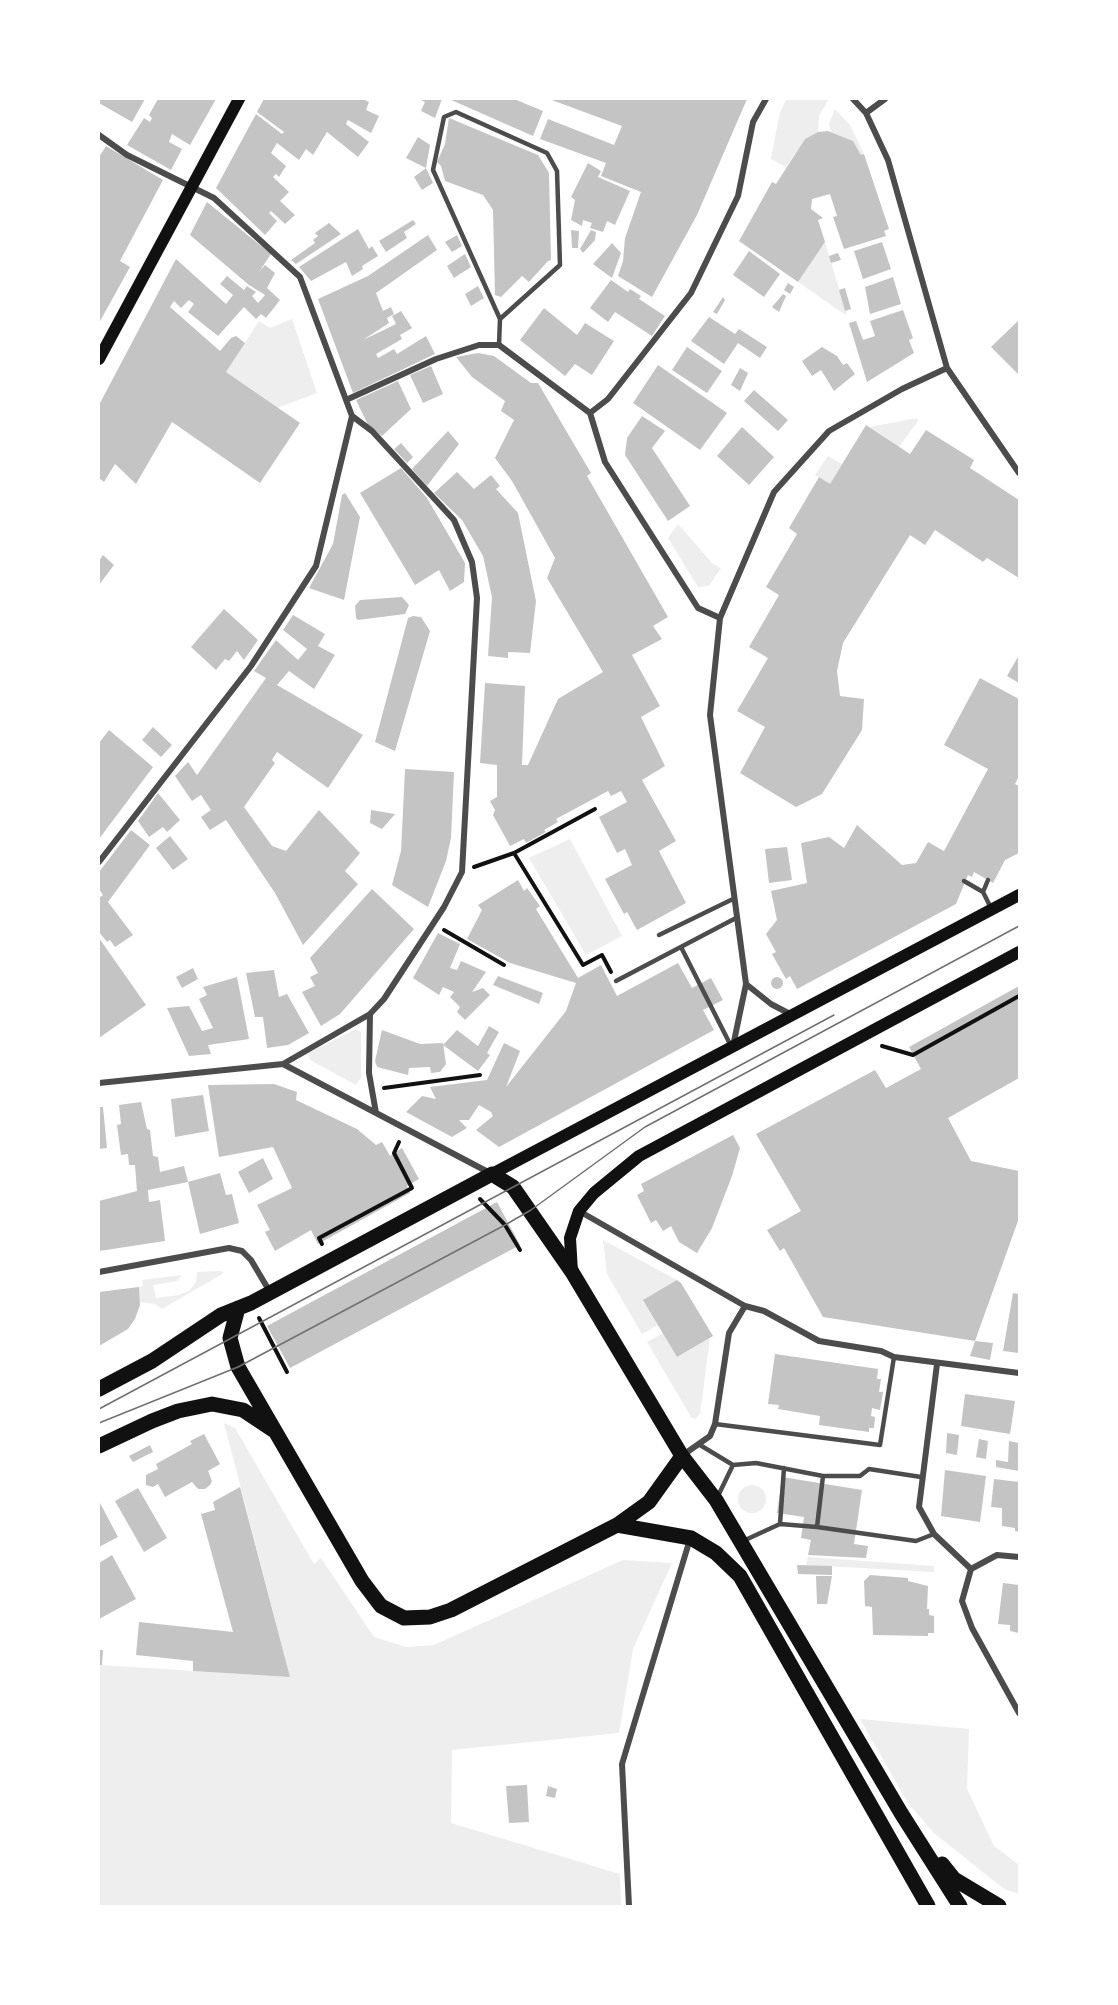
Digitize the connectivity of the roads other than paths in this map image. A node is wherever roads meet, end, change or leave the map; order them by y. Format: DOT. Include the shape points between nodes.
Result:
graph roads {
  1 [pos="239,99"];
  2 [pos="766,99"];
  3 [pos="854,99"];
  4 [pos="885,99"];
  5 [pos="866,113"];
  6 [pos="99,135"];
  7 [pos="193,187"];
  8 [pos="500,319"];
  9 [pos="499,345"];
  10 [pos="99,359"];
  11 [pos="947,368"];
  12 [pos="346,400"];
  13 [pos="590,413"];
  14 [pos="352,416"];
  15 [pos="1019,473"];
  16 [pos="720,618"];
  17 [pos="99,862"];
  18 [pos="988,880"];
  19 [pos="964,881"];
  20 [pos="983,892"];
  21 [pos="1019,895"];
  22 [pos="733,899"];
  23 [pos="992,909"];
  24 [pos="736,918"];
  25 [pos="659,936"];
  26 [pos="681,947"];
  27 [pos="1019,952"];
  28 [pos="616,981"];
  29 [pos="746,984"];
  30 [pos="370,1014"];
  31 [pos="793,1016"];
  32 [pos="733,1049"];
  33 [pos="283,1064"];
  34 [pos="99,1083"];
  35 [pos="376,1113"];
  36 [pos="492,1174"];
  37 [pos="579,1211"];
  38 [pos="99,1272"];
  39 [pos="572,1272"];
  40 [pos="270,1293"];
  41 [pos="745,1306"];
  42 [pos="238,1308"];
  43 [pos="894,1357"];
  44 [pos="937,1364"];
  45 [pos="1019,1373"];
  46 [pos="99,1389"];
  47 [pos="715,1424"];
  48 [pos="275,1432"];
  49 [pos="700,1445"];
  50 [pos="99,1446"];
  51 [pos="682,1456"];
  52 [pos="733,1465"];
  53 [pos="784,1468"];
  54 [pos="823,1476"];
  55 [pos="921,1477"];
  56 [pos="716,1500"];
  57 [pos="780,1524"];
  58 [pos="617,1525"];
  59 [pos="817,1527"];
  60 [pos="934,1534"];
  61 [pos="690,1538"];
  62 [pos="741,1542"];
  63 [pos="1019,1557"];
  64 [pos="971,1569"];
  65 [pos="1019,1713"];
  66 [pos="901,1813"];
  67 [pos="882,1821"];
  68 [pos="629,1906"];
  69 [pos="918,1906"];
  70 [pos="928,1906"];
  71 [pos="951,1906"];
  72 [pos="960,1906"];
  73 [pos="999,1906"];
  1 -- 7 [label="main road"];
  2 -- 13 [label="street" via="753,122 738,196 691,293 608,399"];
  3 -- 5 [label="street"];
  4 -- 5 [label="street"];
  5 -- 11 [label="street" via="888,160"];
  6 -- 7 [label="street" via="127,155"];
  7 -- 10 [label="main road"];
  7 -- 12 [label="street" via="214,198 300,277"];
  8 -- 8 [label="lane" via="434,170 444,117 456,112 547,153 557,171 560,266"];
  8 -- 9 [label="lane"];
  9 -- 12 [label="street" via="479,345 436,359"];
  9 -- 13 [label="street"];
  11 -- 15 [label="street"];
  11 -- 16 [label="street" via="829,431 774,492"];
  12 -- 14 [label="street"];
  13 -- 16 [label="street" via="611,472 698,608"];
  14 -- 17 [label="street" via="316,566 251,666"];
  14 -- 30 [label="street" via="372,431 454,520 472,562 477,598 462,872 384,999"];
  16 -- 22 [label="street" via="710,715"];
  18 -- 20 [label="lane"];
  19 -- 20 [label="lane"];
  20 -- 23 [label="lane"];
  21 -- 23 [label="main road"];
  22 -- 24 [label="street"];
  22 -- 25 [label="lane"];
  23 -- 31 [label="main road"];
  24 -- 26 [label="lane"];
  24 -- 29 [label="street"];
  26 -- 28 [label="lane"];
  26 -- 32 [label="lane"];
  27 -- 37 [label="main road" via="639,1156 594,1193"];
  29 -- 31 [label="street"];
  29 -- 32 [label="street"];
  30 -- 33 [label="street"];
  30 -- 35 [label="street" via="368,1042"];
  31 -- 32 [label="main road"];
  32 -- 36 [label="main road"];
  33 -- 34 [label="street"];
  33 -- 35 [label="street"];
  35 -- 36 [label="street"];
  36 -- 39 [label="main road" via="513,1187"];
  36 -- 40 [label="main road"];
  37 -- 39 [label="main road" via="570,1238"];
  37 -- 41 [label="street"];
  38 -- 40 [label="street" via="229,1248 242,1251 251,1260"];
  39 -- 51 [label="main road"];
  40 -- 42 [label="main road"];
  41 -- 43 [label="street" via="764,1311 819,1341 881,1351"];
  41 -- 47 [label="street" via="729,1334"];
  42 -- 46 [label="main road"];
  42 -- 48 [label="main road" via="230,1338 238,1367"];
  43 -- 44 [label="street"];
  43 -- 47 [label="lane" via="880,1445"];
  44 -- 45 [label="street"];
  44 -- 55 [label="street"];
  47 -- 49 [label="street"];
  48 -- 50 [label="main road" via="243,1410 212,1404 177,1411"];
  48 -- 58 [label="main road" via="362,1581 381,1606 404,1618 430,1617 451,1610"];
  49 -- 51 [label="street"];
  49 -- 52 [label="lane"];
  51 -- 56 [label="main road"];
  51 -- 58 [label="main road" via="649,1502"];
  52 -- 53 [label="lane" via="756,1463"];
  52 -- 56 [label="lane"];
  53 -- 54 [label="lane"];
  53 -- 57 [label="lane"];
  54 -- 55 [label="lane" via="860,1476 868,1469"];
  54 -- 59 [label="lane"];
  55 -- 60 [label="street" via="919,1507"];
  56 -- 62 [label="main road"];
  57 -- 59 [label="lane"];
  57 -- 62 [label="lane"];
  58 -- 61 [label="main road"];
  59 -- 60 [label="lane" via="915,1541"];
  60 -- 64 [label="street"];
  61 -- 67 [label="main road" via="740,1576"];
  61 -- 68 [label="street" via="622,1764"];
  62 -- 66 [label="main road"];
  63 -- 64 [label="street" via="997,1555"];
  64 -- 65 [label="street" via="962,1601 972,1628"];
  66 -- 71 [label="main road"];
  66 -- 72 [label="main road"];
  66 -- 73 [label="main road" via="954,1879"];
  67 -- 69 [label="main road"];
  67 -- 70 [label="main road"];
}
